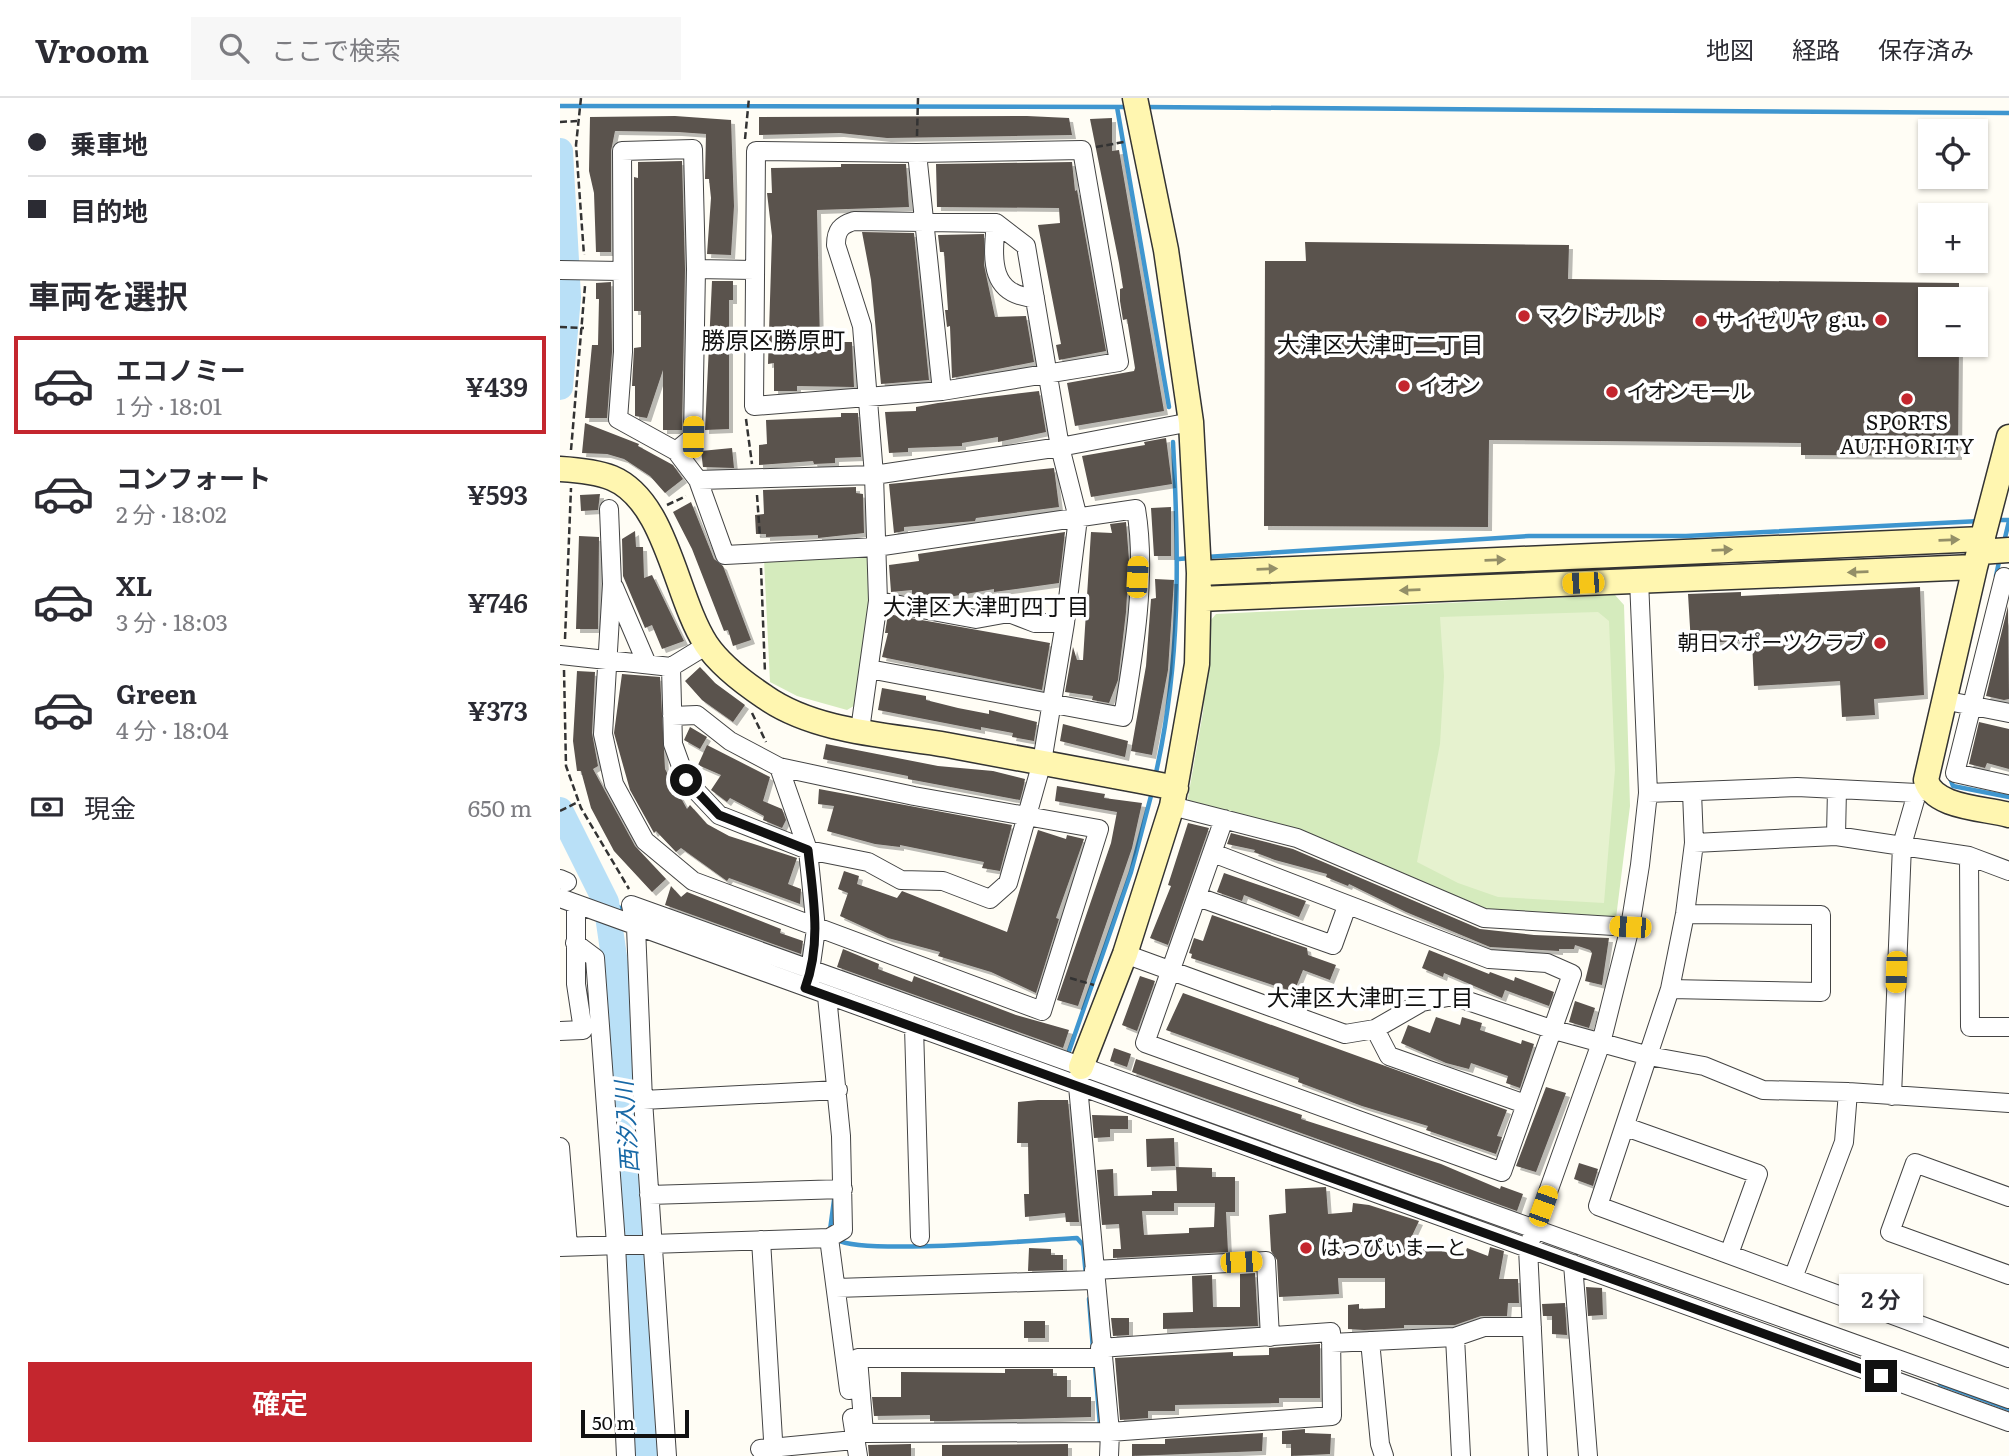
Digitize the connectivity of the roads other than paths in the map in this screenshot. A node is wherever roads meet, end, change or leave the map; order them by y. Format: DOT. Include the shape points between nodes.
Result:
graph roads {
  1 [pos="1135,98"];
  2 [pos="917,153"];
  3 [pos="924,221"];
  4 [pos="996,223"];
  5 [pos="696,269"];
  6 [pos="560,270"];
  7 [pos="754,270"];
  8 [pos="621,271"];
  9 [pos="1035,298"];
  10 [pos="1049,374"];
  11 [pos="942,391"];
  12 [pos="868,397"];
  13 [pos="1191,422"];
  14 [pos="2009,438"];
  15 [pos="1060,447"];
  16 [pos="676,451"];
  17 [pos="565,469"];
  18 [pos="874,475"];
  19 [pos="700,484"];
  20 [pos="609,509"];
  21 [pos="1078,518"];
  22 [pos="876,547"];
  23 [pos="2009,550"];
  24 [pos="1979,553"];
  25 [pos="1199,573"];
  26 [pos="2007,577"];
  27 [pos="1639,580"];
  28 [pos="612,584"];
  29 [pos="1199,598"];
  30 [pos="878,601"];
  31 [pos="1065,623"];
  32 [pos="707,645"];
  33 [pos="562,656"];
  34 [pos="605,661"];
  35 [pos="647,664"];
  36 [pos="671,667"];
  37 [pos="869,669"];
  38 [pos="1943,700"];
  39 [pos="1052,703"];
  40 [pos="1972,706"];
  41 [pos="2009,713"];
  42 [pos="672,716"];
  43 [pos="860,730"];
  44 [pos="1042,762"];
  45 [pos="779,767"];
  46 [pos="2009,785"];
  47 [pos="1837,789"];
  48 [pos="1692,792"];
  49 [pos="1923,792"];
  50 [pos="1648,793"];
  51 [pos="1174,797"];
  52 [pos="2009,815"];
  53 [pos="1029,817"];
  54 [pos="1224,819"];
  55 [pos="1836,836"];
  56 [pos="1694,843"];
  57 [pos="1902,845"];
  58 [pos="808,850"];
  59 [pos="1213,853"];
  60 [pos="1969,856"];
  61 [pos="2009,871"];
  62 [pos="1198,897"];
  63 [pos="566,899"];
  64 [pos="1347,906"];
  65 [pos="1685,914"];
  66 [pos="636,926"];
  67 [pos="1630,927"];
  68 [pos="816,929"];
  69 [pos="570,950"];
  70 [pos="1125,954"];
  71 [pos="812,970"];
  72 [pos="1171,971"];
  73 [pos="805,988"];
  74 [pos="1670,989"];
  75 [pos="828,996"];
  76 [pos="914,1027"];
  77 [pos="2009,1027"];
  78 [pos="1375,1028"];
  79 [pos="1551,1029"];
  80 [pos="560,1031"];
  81 [pos="1601,1043"];
  82 [pos="1649,1056"];
  83 [pos="1079,1076"];
  84 [pos="838,1090"];
  85 [pos="1848,1092"];
  86 [pos="1892,1096"];
  87 [pos="643,1100"];
  88 [pos="2009,1103"];
  89 [pos="1525,1104"];
  90 [pos="1626,1126"];
  91 [pos="560,1147"];
  92 [pos="843,1189"];
  93 [pos="649,1195"];
  94 [pos="562,1197"];
  95 [pos="2009,1197"];
  96 [pos="1534,1229"];
  97 [pos="836,1234"];
  98 [pos="920,1237"];
  99 [pos="761,1240"];
  100 [pos="654,1242"];
  101 [pos="617,1244"];
  102 [pos="564,1247"];
  103 [pos="1528,1248"];
  104 [pos="1729,1254"];
  105 [pos="1573,1264"];
  106 [pos="1094,1275"];
  107 [pos="2009,1275"];
  108 [pos="1793,1278"];
  109 [pos="836,1288"];
  110 [pos="1532,1327"];
  111 [pos="1270,1337"];
  112 [pos="1455,1337"];
  113 [pos="1370,1341"];
  114 [pos="1331,1343"];
  115 [pos="1100,1353"];
  116 [pos="2009,1358"];
  117 [pos="2009,1399"];
  118 [pos="2009,1422"];
  119 [pos="1110,1432"];
  120 [pos="856,1448"];
  121 [pos="769,1451"];
  122 [pos="626,1456"];
  123 [pos="667,1456"];
  124 [pos="1109,1456"];
  125 [pos="1384,1456"];
  126 [pos="1461,1456"];
  127 [pos="1538,1456"];
  128 [pos="1588,1456"];
  1 -- 13 [label="street" via="1166,250"];
  2 -- 3 [label="street"];
  2 -- 7 [label="street" via="756,151"];
  2 -- 10 [label="street" via="1082,150 1119,362"];
  3 -- 4 [label="street"];
  3 -- 11 [label="street"];
  3 -- 12 [label="street" via="854,221 836,234 862,326"];
  4 -- 9 [label="street" via="1026,246"];
  4 -- 9 [label="street" via="1001,285 1011,294"];
  5 -- 7 [label="street"];
  5 -- 8 [label="street" via="693,149 622,151"];
  5 -- 16 [label="street" via="693,437"];
  6 -- 8 [label="street"];
  7 -- 12 [label="street" via="754,406"];
  8 -- 16 [label="street" via="623,352 618,419"];
  9 -- 10 [label="street"];
  10 -- 11 [label="street"];
  10 -- 15 [label="street"];
  11 -- 12 [label="street"];
  12 -- 18 [label="street"];
  13 -- 15 [label="street"];
  13 -- 25 [label="street"];
  14 -- 24 [label="street"];
  15 -- 18 [label="street"];
  15 -- 21 [label="street"];
  16 -- 19 [label="street"];
  17 -- 32 [label="street" via="608,477 641,498"];
  18 -- 19 [label="street"];
  18 -- 22 [label="street"];
  19 -- 22 [label="street" via="725,555"];
  20 -- 28 [label="street"];
  21 -- 22 [label="street"];
  21 -- 31 [label="street"];
  21 -- 39 [label="street" via="1136,509 1135,648 1123,717"];
  22 -- 30 [label="street"];
  23 -- 24 [label="street"];
  25 -- 24 [label="street, one-way"];
  24 -- 26 [label="street"];
  24 -- 27 [label="street, one-way"];
  24 -- 38 [label="street"];
  25 -- 29 [label="street"];
  26 -- 40 [label="street"];
  27 -- 29 [label="street, one-way"];
  27 -- 50 [label="street"];
  28 -- 34 [label="street"];
  28 -- 35 [label="street"];
  29 -- 51 [label="street" via="1197,664"];
  30 -- 31 [label="street" via="976,619 1009,613 1035,624"];
  30 -- 37 [label="street"];
  31 -- 39 [label="street"];
  32 -- 36 [label="street"];
  32 -- 43 [label="street" via="776,705 813,720"];
  33 -- 34 [label="street"];
  34 -- 35 [label="street"];
  34 -- 68 [label="street" via="603,734 614,784 645,841 693,881"];
  35 -- 36 [label="street"];
  36 -- 42 [label="street"];
  37 -- 39 [label="street"];
  37 -- 43 [label="street"];
  38 -- 40 [label="street"];
  38 -- 49 [label="street"];
  39 -- 44 [label="street"];
  40 -- 41 [label="street"];
  40 -- 46 [label="street" via="1955,773"];
  42 -- 45 [label="street" via="697,715 730,741"];
  42 -- 58 [label="street" via="673,744 686,780 719,815"];
  43 -- 44 [label="street"];
  44 -- 51 [label="street"];
  44 -- 53 [label="street"];
  45 -- 53 [label="street"];
  45 -- 58 [label="street"];
  47 -- 48 [label="street"];
  47 -- 49 [label="street"];
  47 -- 55 [label="street"];
  48 -- 50 [label="street"];
  48 -- 56 [label="street"];
  49 -- 52 [label="street"];
  49 -- 57 [label="street"];
  50 -- 67 [label="street"];
  51 -- 54 [label="street"];
  51 -- 70 [label="street"];
  53 -- 58 [label="street" via="1008,883 990,899 943,881 901,880 868,862"];
  53 -- 68 [label="street" via="1099,829 1042,1011"];
  54 -- 59 [label="street"];
  54 -- 67 [label="street" via="1297,838 1484,918"];
  55 -- 56 [label="street"];
  55 -- 57 [label="street"];
  56 -- 65 [label="street"];
  57 -- 60 [label="street"];
  57 -- 86 [label="street"];
  58 -- 68 [label="street"];
  59 -- 62 [label="street"];
  59 -- 64 [label="street"];
  60 -- 61 [label="street"];
  60 -- 77 [label="street" via="1970,1027"];
  62 -- 64 [label="street" via="1333,945"];
  62 -- 72 [label="street"];
  63 -- 66 [label="street"];
  63 -- 69 [label="street"];
  64 -- 79 [label="street" via="1489,959 1547,962 1572,974"];
  65 -- 74 [label="street"];
  65 -- 74 [label="street" via="1821,915 1821,992"];
  66 -- 71 [label="street" via="631,905"];
  66 -- 73 [label="street"];
  66 -- 87 [label="street"];
  67 -- 81 [label="street"];
  68 -- 71 [label="street"];
  69 -- 80 [label="street" via="583,1030"];
  69 -- 101 [label="street" via="595,958"];
  70 -- 72 [label="street"];
  70 -- 83 [label="street"];
  71 -- 73 [label="street"];
  71 -- 83 [label="street"];
  72 -- 78 [label="street" via="1345,1034"];
  72 -- 89 [label="street" via="1145,1043 1502,1172"];
  73 -- 75 [label="street"];
  74 -- 82 [label="street"];
  75 -- 76 [label="street"];
  75 -- 84 [label="street"];
  76 -- 83 [label="street"];
  76 -- 98 [label="street"];
  78 -- 79 [label="street" via="1422,1002 1453,996"];
  78 -- 89 [label="street" via="1389,1056"];
  79 -- 81 [label="street"];
  79 -- 89 [label="street"];
  81 -- 82 [label="street"];
  81 -- 96 [label="street"];
  82 -- 85 [label="street" via="1704,1066 1763,1090"];
  82 -- 90 [label="street"];
  83 -- 96 [label="street"];
  83 -- 103 [label="street"];
  83 -- 106 [label="street"];
  84 -- 87 [label="street"];
  84 -- 92 [label="street"];
  85 -- 86 [label="street"];
  85 -- 108 [label="street" via="1844,1142"];
  86 -- 88 [label="street"];
  87 -- 93 [label="street"];
  90 -- 104 [label="street" via="1598,1206"];
  90 -- 104 [label="street" via="1758,1174"];
  91 -- 94 [label="street"];
  92 -- 93 [label="street"];
  92 -- 97 [label="street"];
  93 -- 100 [label="street"];
  94 -- 102 [label="street"];
  95 -- 107 [label="street" via="1915,1163 1890,1232"];
  96 -- 103 [label="street"];
  96 -- 117 [label="street"];
  97 -- 99 [label="street"];
  97 -- 109 [label="street"];
  99 -- 100 [label="street"];
  99 -- 121 [label="street"];
  100 -- 101 [label="street"];
  100 -- 123 [label="street"];
  101 -- 102 [label="street"];
  101 -- 122 [label="street"];
  103 -- 105 [label="street"];
  103 -- 110 [label="street"];
  104 -- 108 [label="street"];
  105 -- 118 [label="street"];
  105 -- 128 [label="street"];
  106 -- 109 [label="street"];
  106 -- 111 [label="street" via="1266,1261"];
  106 -- 115 [label="street"];
  108 -- 116 [label="street"];
  109 -- 120 [label="street"];
  110 -- 112 [label="street" via="1484,1327"];
  110 -- 127 [label="street"];
  111 -- 114 [label="street" via="1331,1332"];
  111 -- 115 [label="street"];
  112 -- 113 [label="street"];
  112 -- 126 [label="street"];
  113 -- 114 [label="street"];
  113 -- 125 [label="street"];
  114 -- 119 [label="street" via="1332,1416"];
  115 -- 119 [label="street"];
  115 -- 119 [label="street" via="858,1358 864,1433"];
  119 -- 124 [label="street"];
  120 -- 121 [label="street"];
}
